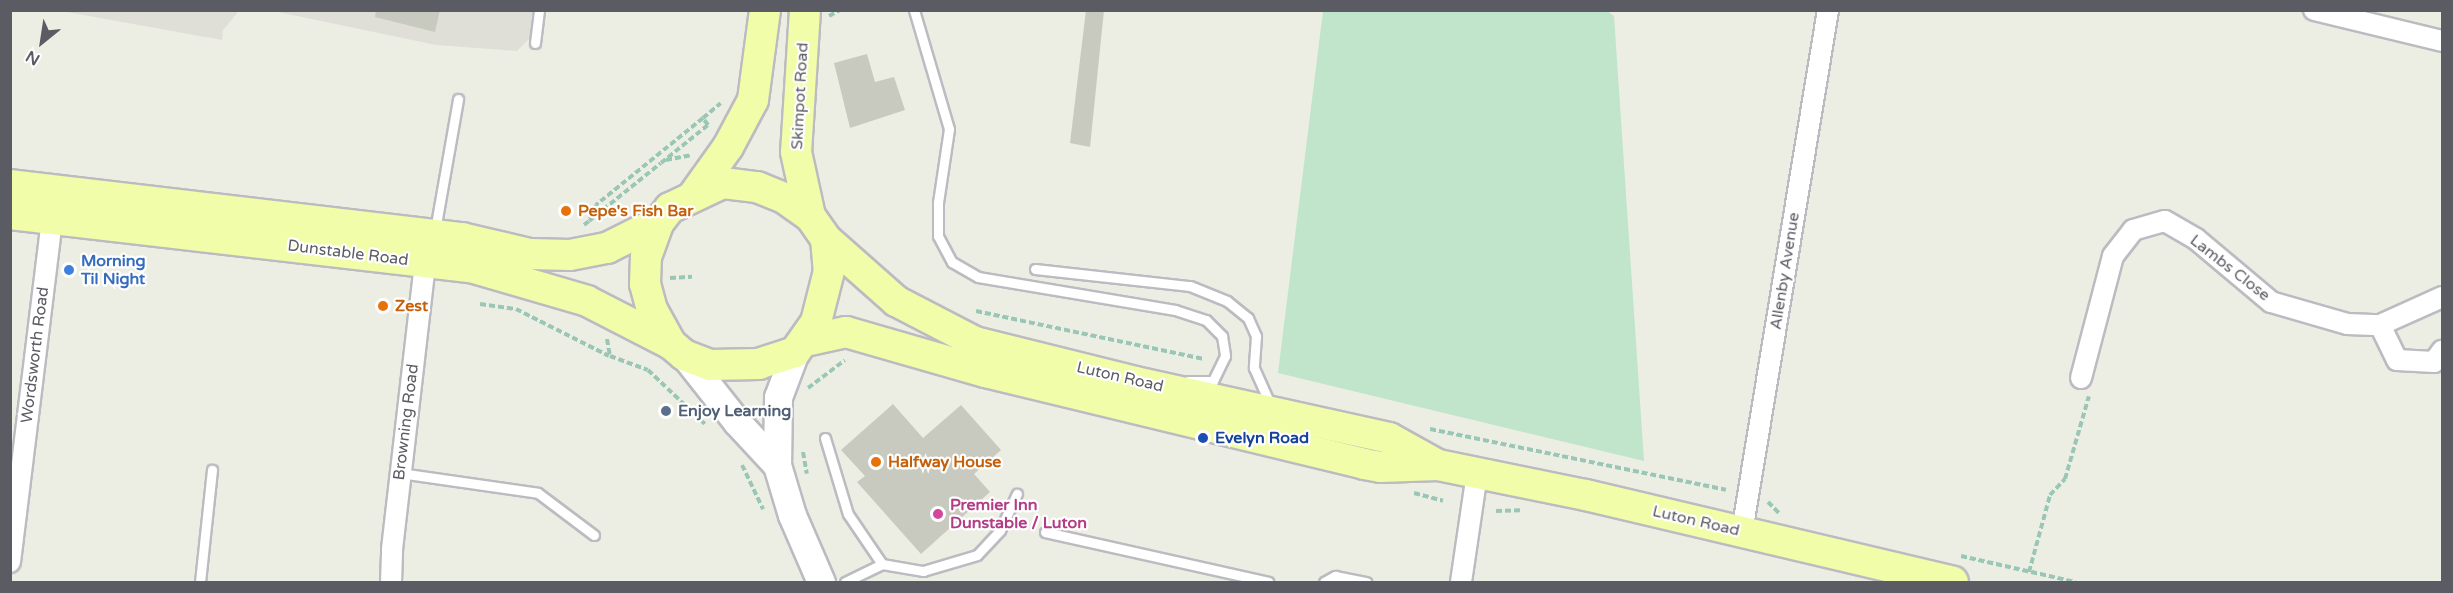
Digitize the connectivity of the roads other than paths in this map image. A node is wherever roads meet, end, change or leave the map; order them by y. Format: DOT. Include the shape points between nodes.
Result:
graph roads {
  1 [pos="538,10"];
  2 [pos="765,10"];
  3 [pos="914,10"];
  4 [pos="1828,10"];
  5 [pos="2314,10"];
  6 [pos="809,16"];
  7 [pos="2442,41"];
  8 [pos="535,43"];
  9 [pos="458,99"];
  10 [pos="10,185"];
  11 [pos="693,197"];
  12 [pos="10,214"];
  13 [pos="52,219"];
  14 [pos="659,222"];
  15 [pos="818,227"];
  16 [pos="429,249"];
  17 [pos="1035,269"];
  18 [pos="2442,302"];
  19 [pos="2380,325"];
  20 [pos="800,347"];
  21 [pos="677,349"];
  22 [pos="2442,351"];
  23 [pos="2081,378"];
  24 [pos="1135,382"];
  25 [pos="1274,412"];
  26 [pos="825,438"];
  27 [pos="777,465"];
  28 [pos="1438,465"];
  29 [pos="212,470"];
  30 [pos="400,473"];
  31 [pos="1477,474"];
  32 [pos="1017,494"];
  33 [pos="1045,532"];
  34 [pos="1742,532"];
  35 [pos="594,534"];
  36 [pos="10,562"];
  37 [pos="882,564"];
  38 [pos="200,582"];
  39 [pos="390,582"];
  40 [pos="820,582"];
  41 [pos="845,582"];
  42 [pos="1268,582"];
  43 [pos="1324,582"];
  44 [pos="1366,582"];
  45 [pos="1461,582"];
  46 [pos="1953,582"];
  1 -- 8 [label="lane"];
  2 -- 11 [label="main road" via="753,100 728,147"];
  3 -- 24 [label="lane" via="949,129 938,203 938,237 952,262 978,277 1175,310 1206,320 1222,336 1225,356 1213,381"];
  4 -- 34 [label="street, Allenby Avenue"];
  5 -- 7 [label="street"];
  6 -- 15 [label="main road, Skimpot Road" via="796,152"];
  9 -- 16 [label="lane"];
  10 -- 16 [label="main road, Dunstable Road"];
  11 -- 14 [label="main road" via="670,208"];
  11 -- 15 [label="main road" via="723,183 757,187 784,198"];
  12 -- 13 [label="main road, Dunstable Road"];
  13 -- 16 [label="main road, Dunstable Road"];
  13 -- 36 [label="street, Wordsworth Road"];
  14 -- 16 [label="main road, Dunstable Road" via="607,248 570,255 530,254 462,238"];
  14 -- 21 [label="main road" via="646,257 645,284 652,310"];
  15 -- 20 [label="main road" via="829,271 816,322"];
  15 -- 24 [label="main road, Luton Road" via="896,301 975,342"];
  16 -- 21 [label="main road, Dunstable Road" via="471,267 587,301"];
  16 -- 30 [label="street, Browning Road"];
  17 -- 25 [label="lane" via="1190,285 1227,301 1248,318 1256,336 1254,368"];
  18 -- 19 [label="street, Lambs Close"];
  19 -- 22 [label="street" via="2397,360 2434,362"];
  19 -- 23 [label="street, Lambs Close" via="2348,324 2271,302 2196,238 2165,221 2133,230 2113,256"];
  20 -- 21 [label="main road" via="759,364 733,366 710,365"];
  20 -- 27 [label="street" via="778,397"];
  20 -- 28 [label="main road, Luton Road" via="846,332 985,372 1364,464"];
  21 -- 27 [label="street"];
  24 -- 25 [label="main road, Luton Road"];
  25 -- 28 [label="main road, Luton Road" via="1389,438"];
  26 -- 37 [label="lane" via="848,514"];
  27 -- 40 [label="street"];
  28 -- 31 [label="main road, Luton Road"];
  29 -- 38 [label="lane"];
  30 -- 35 [label="lane" via="538,493"];
  30 -- 39 [label="street, Browning Road"];
  31 -- 34 [label="main road, Luton Road"];
  31 -- 45 [label="street"];
  32 -- 37 [label="lane" via="1000,530 977,555 923,571"];
  33 -- 42 [label="lane"];
  34 -- 46 [label="main road, Luton Road"];
  37 -- 41 [label="lane"];
  43 -- 44 [label="lane" via="1335,576"];
}
